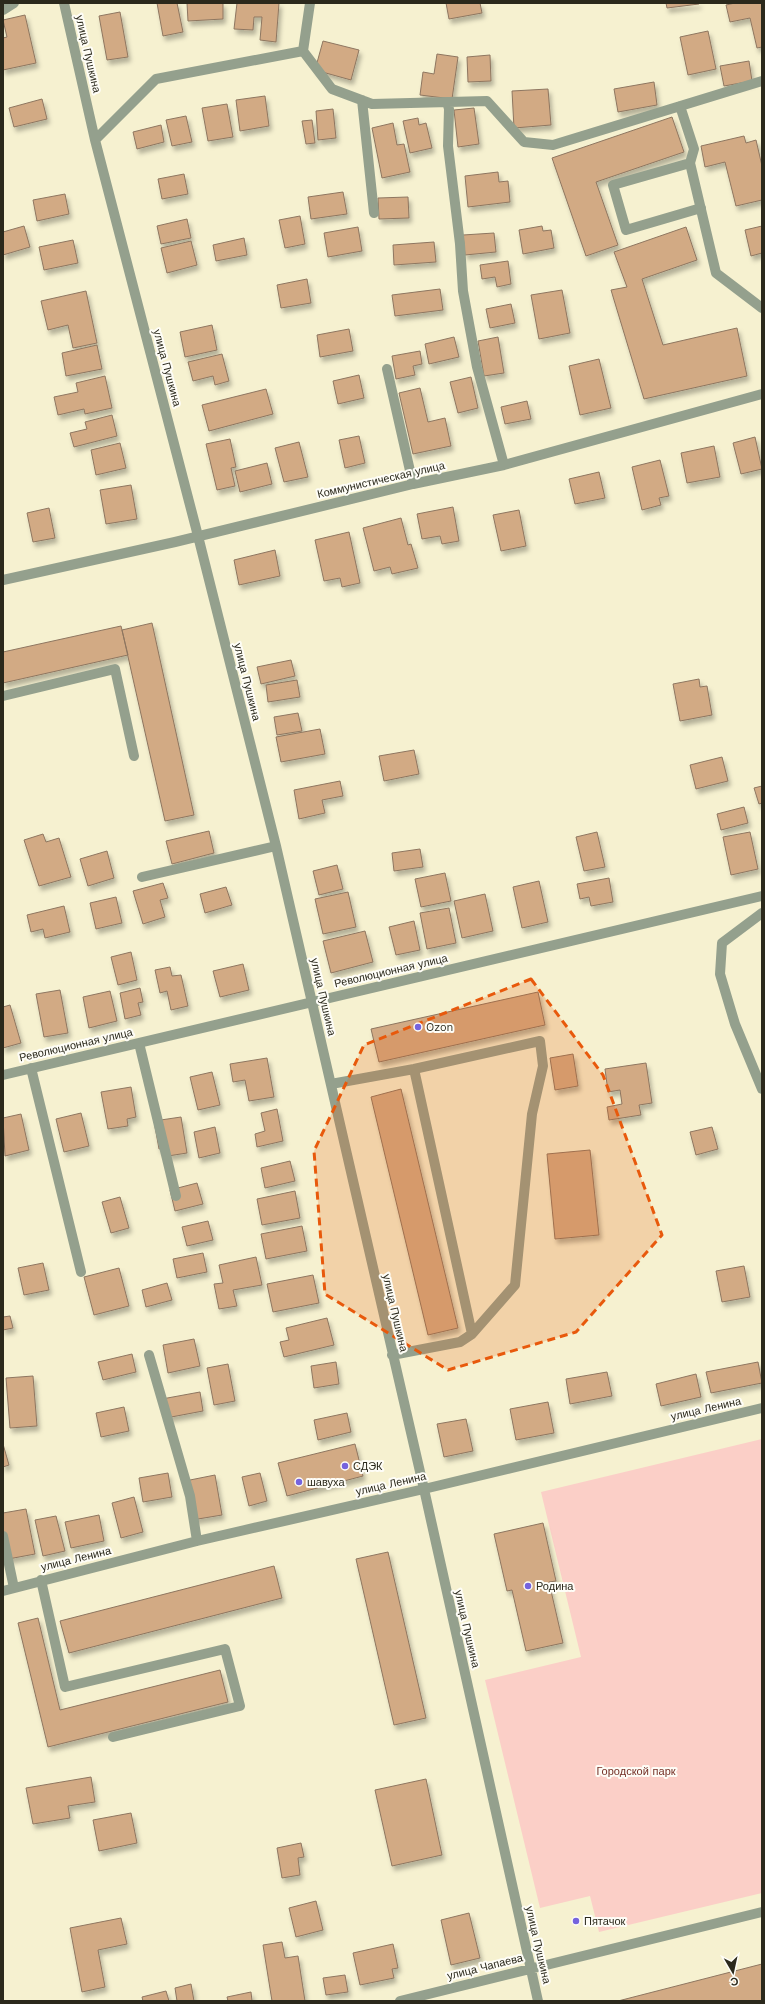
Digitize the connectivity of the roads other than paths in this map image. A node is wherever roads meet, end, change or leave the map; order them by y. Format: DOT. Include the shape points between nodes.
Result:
graph roads {
  1 [pos="14,3"];
  2 [pos="64,3"];
  3 [pos="310,3"];
  4 [pos="3,10"];
  5 [pos="303,51"];
  6 [pos="762,81"];
  7 [pos="362,100"];
  8 [pos="447,102"];
  9 [pos="680,106"];
  10 [pos="95,140"];
  11 [pos="690,163"];
  12 [pos="701,208"];
  13 [pos="374,213"];
  14 [pos="762,308"];
  15 [pos="387,369"];
  16 [pos="762,394"];
  17 [pos="504,465"];
  18 [pos="413,484"];
  19 [pos="198,536"];
  20 [pos="3,580"];
  21 [pos="3,696"];
  22 [pos="134,756"];
  23 [pos="276,846"];
  24 [pos="142,877"];
  25 [pos="762,896"];
  26 [pos="762,913"];
  27 [pos="312,1002"];
  28 [pos="139,1043"];
  29 [pos="31,1068"];
  30 [pos="414,1069"];
  31 [pos="3,1075"];
  32 [pos="331,1084"];
  33 [pos="762,1089"];
  34 [pos="176,1196"];
  35 [pos="81,1272"];
  36 [pos="472,1334"];
  37 [pos="150,1355"];
  38 [pos="392,1355"];
  39 [pos="762,1408"];
  40 [pos="424,1489"];
  41 [pos="3,1536"];
  42 [pos="197,1541"];
  43 [pos="41,1580"];
  44 [pos="14,1588"];
  45 [pos="3,1591"];
  46 [pos="114,1737"];
  47 [pos="762,1912"];
  48 [pos="531,1968"];
  49 [pos="400,2001"];
  50 [pos="538,2001"];
  1 -- 4 [label="street"];
  2 -- 10 [label="street, улица Пушкина"];
  3 -- 5 [label="street"];
  5 -- 7 [label="street" via="332,89"];
  5 -- 10 [label="street" via="156,79"];
  6 -- 9 [label="street"];
  7 -- 8 [label="street" via="372,104"];
  7 -- 13 [label="street"];
  8 -- 9 [label="street" via="487,101 524,142 553,145"];
  8 -- 17 [label="street" via="448,146 463,291 477,368"];
  9 -- 11 [label="street" via="694,149"];
  10 -- 19 [label="street, улица Пушкина"];
  11 -- 12 [label="street"];
  11 -- 12 [label="street" via="613,185 626,230"];
  12 -- 14 [label="street" via="716,273"];
  15 -- 18 [label="street"];
  16 -- 17 [label="street, Коммунистическая улица"];
  17 -- 18 [label="street, Коммунистическая улица"];
  18 -- 19 [label="street, Коммунистическая улица"];
  19 -- 20 [label="street, Коммунистическая улица"];
  19 -- 23 [label="street, улица Пушкина"];
  21 -- 22 [label="street" via="115,669"];
  23 -- 24 [label="street"];
  23 -- 27 [label="street, улица Пушкина"];
  25 -- 27 [label="street, Революционная улица"];
  26 -- 33 [label="street" via="722,943 720,974 735,1024"];
  27 -- 28 [label="street, Революционная улица"];
  27 -- 32 [label="street, улица Пушкина"];
  28 -- 29 [label="street, Революционная улица"];
  28 -- 34 [label="street"];
  29 -- 31 [label="street, Революционная улица"];
  29 -- 35 [label="street"];
  30 -- 32 [label="street"];
  30 -- 36 [label="street"];
  30 -- 36 [label="street" via="540,1041 543,1066 532,1114 515,1285"];
  32 -- 38 [label="street, улица Пушкина"];
  36 -- 38 [label="street" via="460,1342"];
  37 -- 42 [label="street" via="190,1496"];
  38 -- 40 [label="street, улица Пушкина"];
  39 -- 40 [label="street, улица Ленина"];
  40 -- 42 [label="street, улица Ленина"];
  40 -- 48 [label="street, улица Пушкина"];
  41 -- 44 [label="street"];
  42 -- 43 [label="street, улица Ленина"];
  43 -- 44 [label="street, улица Ленина"];
  43 -- 46 [label="street" via="65,1687 225,1649 240,1706"];
  44 -- 45 [label="street, улица Ленина"];
  47 -- 48 [label="street, улица Чапаева"];
  48 -- 49 [label="street, улица Чапаева"];
  48 -- 50 [label="street, улица Пушкина"];
}
